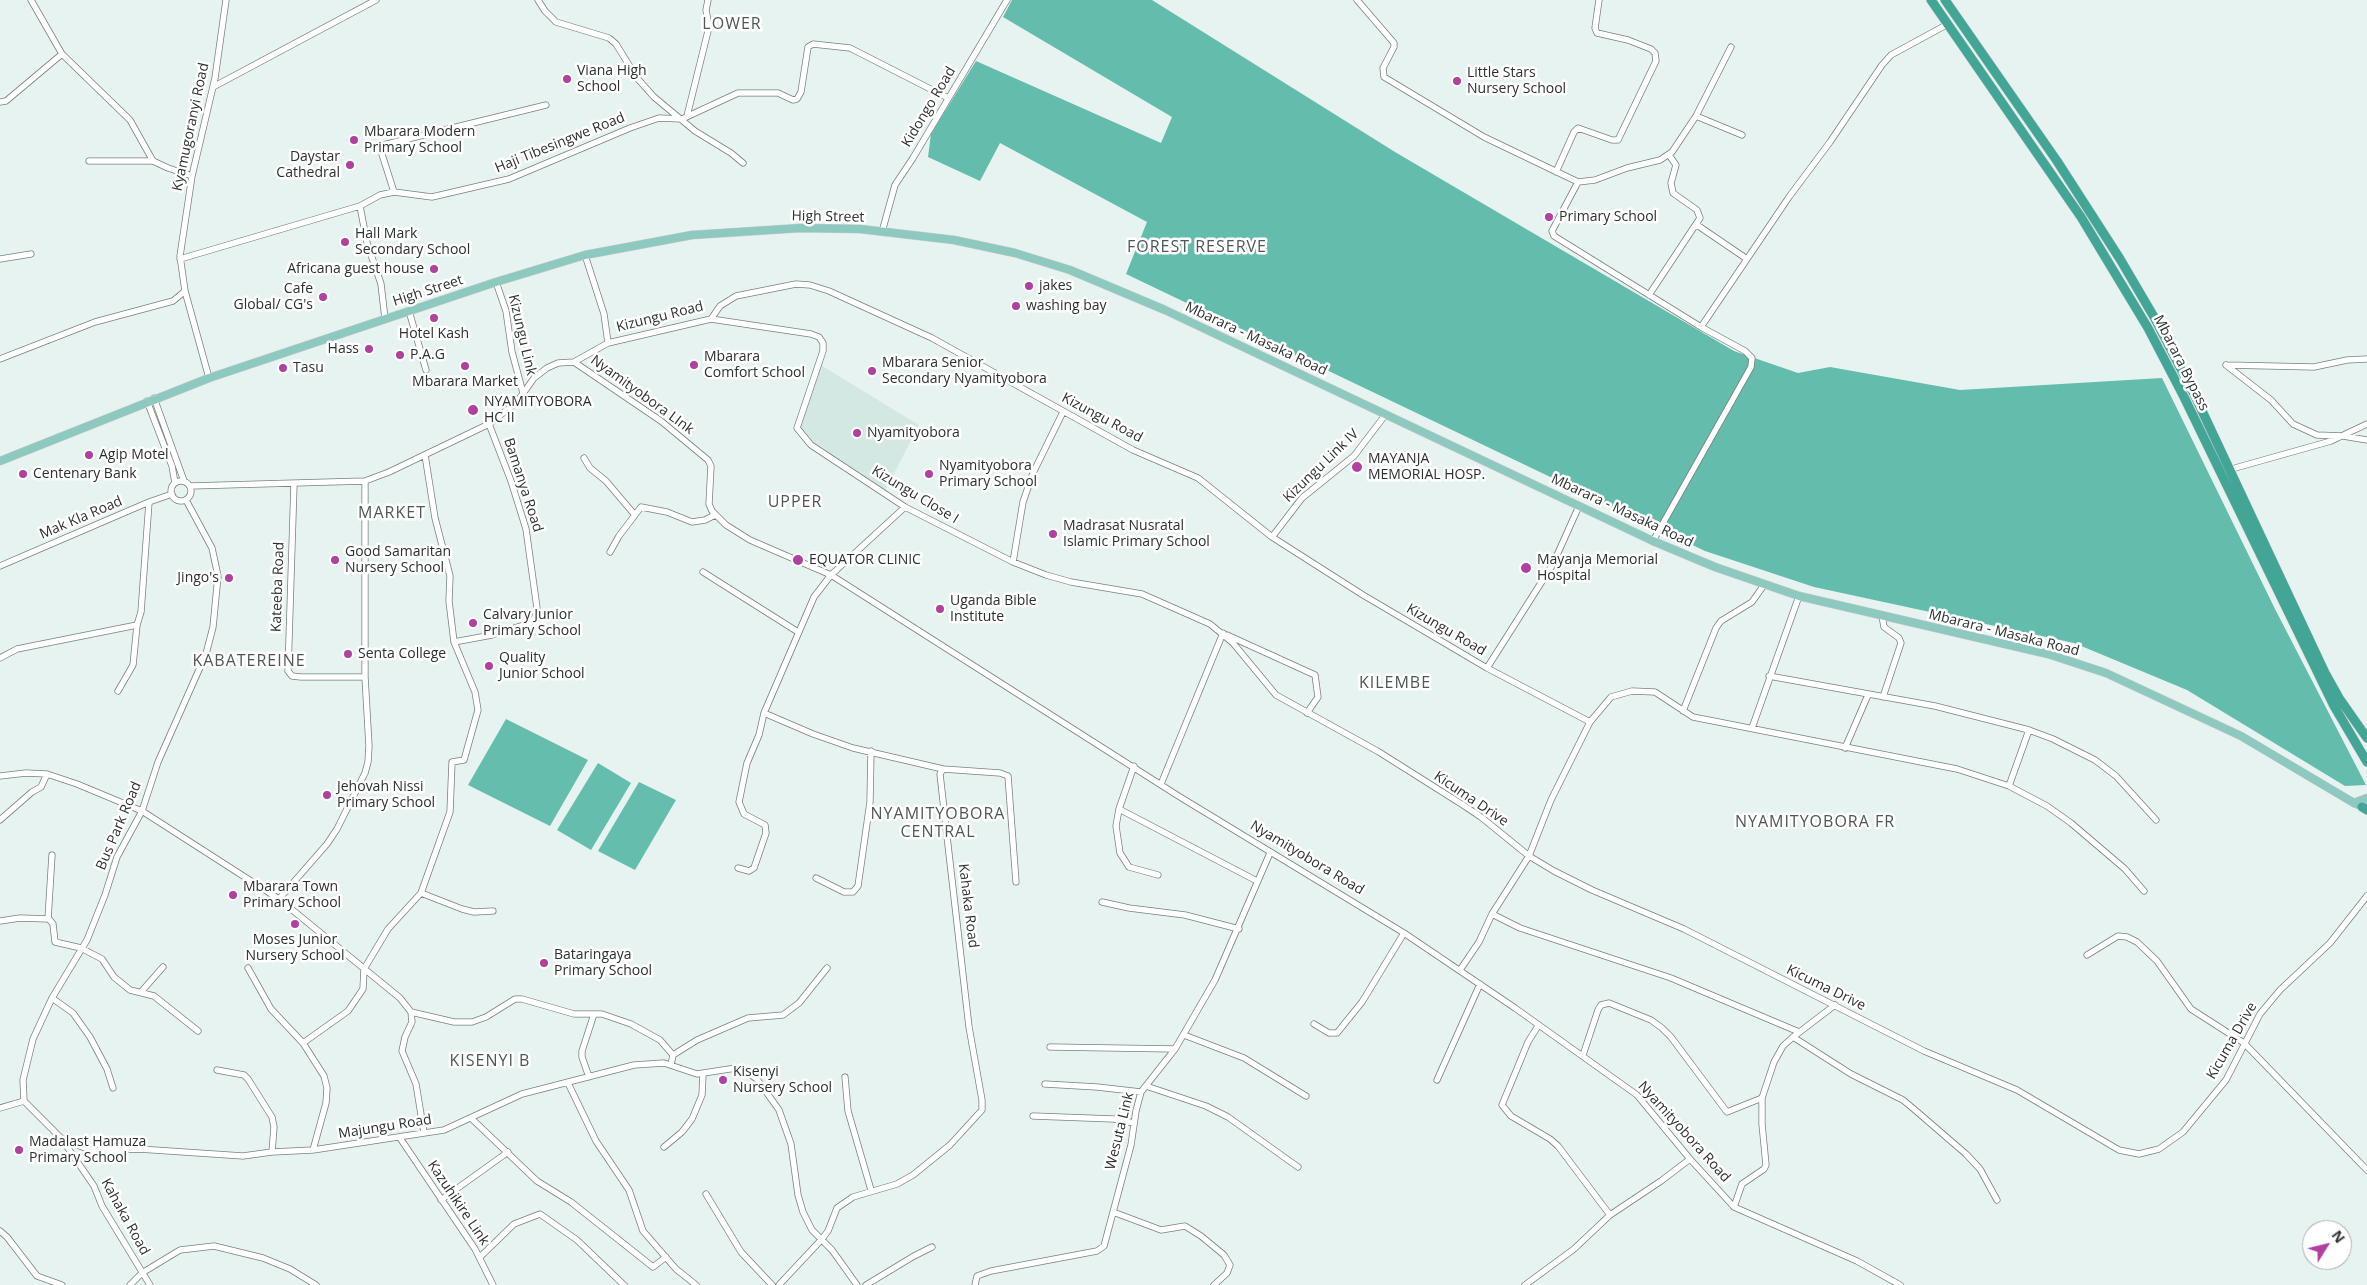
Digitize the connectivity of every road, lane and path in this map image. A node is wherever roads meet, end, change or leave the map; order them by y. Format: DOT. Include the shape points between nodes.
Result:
graph roads {
  1 [pos="31,0"];
  2 [pos="226,0"];
  3 [pos="376,0"];
  4 [pos="538,0"];
  5 [pos="708,0"];
  6 [pos="1008,0"];
  7 [pos="1357,0"];
  8 [pos="1599,0"];
  9 [pos="1931,0"];
  10 [pos="1945,0"];
  11 [pos="1948,24"];
  12 [pos="1730,47"];
  13 [pos="62,54"];
  14 [pos="213,87"];
  15 [pos="948,98"];
  16 [pos="0,102"];
  17 [pos="546,105"];
  18 [pos="1696,116"];
  19 [pos="685,118"];
  20 [pos="1742,135"];
  21 [pos="1669,154"];
  22 [pos="88,161"];
  23 [pos="153,161"];
  24 [pos="743,163"];
  25 [pos="1556,172"];
  26 [pos="192,176"];
  27 [pos="1578,182"];
  28 [pos="394,192"];
  29 [pos="360,206"];
  30 [pos="1697,225"];
  31 [pos="882,232"];
  32 [pos="31,254"];
  33 [pos="585,255"];
  34 [pos="0,258"];
  35 [pos="180,259"];
  36 [pos="1747,259"];
  37 [pos="496,282"];
  38 [pos="185,291"];
  39 [pos="1649,294"];
  40 [pos="410,311"];
  41 [pos="385,319"];
  42 [pos="711,319"];
  43 [pos="1701,327"];
  44 [pos="608,343"];
  45 [pos="0,359"];
  46 [pos="2367,359"];
  47 [pos="574,362"];
  48 [pos="426,370"];
  49 [pos="208,378"];
  50 [pos="523,393"];
  51 [pos="150,400"];
  52 [pos="1063,412"];
  53 [pos="1386,414"];
  54 [pos="489,424"];
  55 [pos="2367,424"];
  56 [pos="2343,436"];
  57 [pos="2367,440"];
  58 [pos="426,455"];
  59 [pos="584,458"];
  60 [pos="0,461"];
  61 [pos="2228,470"];
  62 [pos="184,481"];
  63 [pos="365,481"];
  64 [pos="175,483"];
  65 [pos="294,484"];
  66 [pos="190,486"];
  67 [pos="172,494"];
  68 [pos="186,500"];
  69 [pos="149,502"];
  70 [pos="1579,506"];
  71 [pos="905,507"];
  72 [pos="634,514"];
  73 [pos="715,515"];
  74 [pos="1272,537"];
  75 [pos="1653,541"];
  76 [pos="610,552"];
  77 [pos="1014,562"];
  78 [pos="0,566"];
  79 [pos="703,572"];
  80 [pos="831,575"];
  81 [pos="1764,585"];
  82 [pos="1798,596"];
  83 [pos="1882,616"];
  84 [pos="137,625"];
  85 [pos="798,632"];
  86 [pos="1223,634"];
  87 [pos="454,642"];
  88 [pos="0,658"];
  89 [pos="1487,668"];
  90 [pos="1769,676"];
  91 [pos="365,677"];
  92 [pos="118,691"];
  93 [pos="1868,695"];
  94 [pos="1884,697"];
  95 [pos="1683,711"];
  96 [pos="764,712"];
  97 [pos="1307,713"];
  98 [pos="1590,722"];
  99 [pos="1752,728"];
  100 [pos="2029,730"];
  101 [pos="2367,738"];
  102 [pos="1845,748"];
  103 [pos="871,751"];
  104 [pos="2367,762"];
  105 [pos="1134,766"];
  106 [pos="943,769"];
  107 [pos="47,774"];
  108 [pos="0,776"];
  109 [pos="1161,784"];
  110 [pos="2009,786"];
  111 [pos="2367,798"];
  112 [pos="2363,807"];
  113 [pos="1119,809"];
  114 [pos="142,811"];
  115 [pos="0,820"];
  116 [pos="2156,820"];
  117 [pos="1270,853"];
  118 [pos="52,855"];
  119 [pos="1529,856"];
  120 [pos="738,868"];
  121 [pos="1158,875"];
  122 [pos="816,878"];
  123 [pos="1257,881"];
  124 [pos="1016,882"];
  125 [pos="2144,891"];
  126 [pos="422,894"];
  127 [pos="2367,896"];
  128 [pos="279,899"];
  129 [pos="1102,902"];
  130 [pos="493,911"];
  131 [pos="1492,914"];
  132 [pos="48,918"];
  133 [pos="0,921"];
  134 [pos="1239,929"];
  135 [pos="1404,933"];
  136 [pos="81,948"];
  137 [pos="2087,955"];
  138 [pos="163,967"];
  139 [pos="248,968"];
  140 [pos="827,968"];
  141 [pos="364,969"];
  142 [pos="1460,970"];
  143 [pos="1480,984"];
  144 [pos="141,992"];
  145 [pos="52,998"];
  146 [pos="1835,1005"];
  147 [pos="411,1012"];
  148 [pos="594,1014"];
  149 [pos="1314,1024"];
  150 [pos="1538,1026"];
  151 [pos="198,1031"];
  152 [pos="1800,1032"];
  153 [pos="1184,1035"];
  154 [pos="1793,1037"];
  155 [pos="303,1043"];
  156 [pos="2244,1043"];
  157 [pos="1050,1047"];
  158 [pos="1175,1048"];
  159 [pos="673,1055"];
  160 [pos="1583,1056"];
  161 [pos="671,1065"];
  162 [pos="217,1070"];
  163 [pos="703,1074"];
  164 [pos="589,1077"];
  165 [pos="846,1077"];
  166 [pos="1437,1080"];
  167 [pos="568,1083"];
  168 [pos="1045,1084"];
  169 [pos="1146,1086"];
  170 [pos="113,1088"];
  171 [pos="1141,1092"];
  172 [pos="1306,1096"];
  173 [pos="1762,1098"];
  174 [pos="24,1101"];
  175 [pos="0,1108"];
  176 [pos="1033,1116"];
  177 [pos="472,1119"];
  178 [pos="1134,1123"];
  179 [pos="424,1133"];
  180 [pos="61,1138"];
  181 [pos="400,1138"];
  182 [pos="664,1147"];
  183 [pos="313,1150"];
  184 [pos="272,1152"];
  185 [pos="508,1152"];
  186 [pos="1690,1159"];
  187 [pos="1298,1167"];
  188 [pos="2367,1170"];
  189 [pos="871,1190"];
  190 [pos="706,1194"];
  191 [pos="441,1200"];
  192 [pos="1997,1200"];
  193 [pos="1734,1207"];
  194 [pos="1113,1212"];
  195 [pos="1610,1215"];
  196 [pos="0,1231"];
  197 [pos="822,1239"];
  198 [pos="932,1247"];
  199 [pos="480,1257"];
  200 [pos="666,1257"];
  201 [pos="142,1273"];
  202 [pos="62,1285"];
  203 [pos="130,1285"];
  204 [pos="150,1285"];
  205 [pos="316,1285"];
  206 [pos="492,1285"];
  207 [pos="624,1285"];
  208 [pos="696,1285"];
  209 [pos="772,1285"];
  210 [pos="779,1285"];
  211 [pos="857,1285"];
  212 [pos="866,1285"];
  213 [pos="976,1285"];
  214 [pos="1214,1285"];
  215 [pos="1525,1285"];
  216 [pos="1900,1285"];
  1 -- 13 [label="street"];
  2 -- 14 [label="street, Kyamugoranyi Road"];
  3 -- 14 [label="street"];
  4 -- 19 [label="street" via="556,22 608,38 616,44 637,78 654,97"];
  5 -- 19 [label="street" via="708,27"];
  6 -- 15 [label="street, Kidongo Road"];
  7 -- 25 [label="street" via="1394,43 1382,68 1384,77 1484,137"];
  8 -- 25 [label="street" via="1597,33 1628,40 1651,50 1656,60 1618,140 1578,128"];
  9 -- 11 [label="highway, Mbarara Bypass"];
  10 -- 61 [label="highway, Mbarara Bypass" via="2057,161 2120,259 2196,398"];
  11 -- 36 [label="street" via="1887,59"];
  11 -- 104 [label="highway, Mbarara Bypass" via="2081,217 2148,328 2334,706"];
  12 -- 18 [label="street"];
  13 -- 16 [label="street" via="6,101"];
  13 -- 23 [label="street" via="130,120"];
  14 -- 26 [label="street, Kyamugoranyi Road"];
  15 -- 19 [label="street" via="850,48 813,44 808,47 797,99 778,93 738,93"];
  15 -- 31 [label="street, Kidongo Road" via="895,186"];
  17 -- 28 [label="street" via="383,145 380,148"];
  18 -- 20 [label="street"];
  18 -- 21 [label="street"];
  19 -- 24 [label="street" via="696,131"];
  19 -- 28 [label="street, Haji Tibesingwe Road" via="659,118 509,179 443,196"];
  21 -- 27 [label="street" via="1660,160 1595,180"];
  21 -- 30 [label="street" via="1676,165 1671,184 1673,193 1699,212"];
  22 -- 23 [label="street"];
  23 -- 26 [label="street"];
  25 -- 27 [label="street"];
  26 -- 35 [label="street, Kyamugoranyi Road"];
  27 -- 39 [label="street" via="1552,231 1553,235"];
  28 -- 29 [label="street, Haji Tibesingwe Road" via="380,195"];
  29 -- 35 [label="street"];
  29 -- 41 [label="street" via="367,242 381,284"];
  30 -- 36 [label="street"];
  30 -- 39 [label="street"];
  31 -- 33 [label="main road, High Street" via="840,228 751,230 692,235"];
  31 -- 53 [label="main road, Mbarara - Masaka Road" via="954,240 1015,253 1070,270 1165,310"];
  32 -- 34 [label="street"];
  33 -- 37 [label="main road, High Street"];
  33 -- 44 [label="street" via="604,314"];
  35 -- 38 [label="street, Kyamugoranyi Road"];
  36 -- 43 [label="street"];
  37 -- 40 [label="main road, High Street"];
  37 -- 50 [label="street, Kizungu Link" via="506,311"];
  38 -- 45 [label="street" via="173,301 103,320"];
  38 -- 49 [label="street, Kyamugoranyi Road"];
  39 -- 43 [label="street"];
  40 -- 41 [label="main road, High Street"];
  40 -- 48 [label="street"];
  41 -- 49 [label="main road, High Street"];
  42 -- 44 [label="street, Kizungu Road"];
  42 -- 52 [label="street, Kizungu Road" via="720,306 736,296 796,284 810,285 932,338"];
  42 -- 71 [label="street, Kizungu Close I" via="818,337 823,343 823,350 797,428 811,445"];
  43 -- 75 [label="street" via="1750,354 1752,367"];
  44 -- 47 [label="street, Kizungu Road"];
  46 -- 56 [label="street" via="2346,360 2314,368 2226,365 2272,400 2293,424 2317,435"];
  47 -- 50 [label="street, Nyamityobora LInk" via="547,368"];
  47 -- 73 [label="street, Nyamityobora LInk" via="662,421 702,454 711,466 709,504"];
  49 -- 51 [label="main road, High Street"];
  50 -- 54 [label="street, Nyamityobora LInk" via="508,411"];
  51 -- 60 [label="main road, High Street"];
  51 -- 62 [label="street"];
  51 -- 64 [label="street"];
  52 -- 74 [label="street, Kizungu Road" via="1133,450 1198,478"];
  52 -- 77 [label="street" via="1033,473 1023,502"];
  53 -- 70 [label="main road, Mbarara - Masaka Road"];
  53 -- 74 [label="street, Kizungu Link IV" via="1358,451 1302,498"];
  54 -- 58 [label="street, Nyamityobora LInk"];
  54 -- 87 [label="street, Bamanya Road" via="512,481 526,530 537,608 530,623"];
  55 -- 56 [label="street"];
  56 -- 57 [label="street"];
  56 -- 61 [label="street"];
  58 -- 63 [label="street, Nyamityobora LInk"];
  58 -- 87 [label="street" via="435,518 450,576 449,601"];
  59 -- 72 [label="street"];
  61 -- 101 [label="highway, Mbarara Bypass" via="2325,673"];
  62 -- 64 [label="street"];
  62 -- 66 [label="street"];
  63 -- 65 [label="street, Nyamityobora LInk"];
  63 -- 91 [label="street"];
  64 -- 67 [label="street"];
  65 -- 66 [label="street, Nyamityobora LInk"];
  65 -- 91 [label="street, Kateeba Road" via="288,672 301,677"];
  66 -- 68 [label="street" via="191,494"];
  67 -- 68 [label="street" via="178,500"];
  67 -- 69 [label="street, Mak Kla Road"];
  68 -- 114 [label="street, Bus Park Road" via="216,560 218,576 213,627 206,654 158,762"];
  69 -- 78 [label="street, Mak Kla Road"];
  69 -- 84 [label="street"];
  70 -- 75 [label="main road, Mbarara - Masaka Road"];
  70 -- 89 [label="street" via="1553,564"];
  71 -- 77 [label="street, Kizungu Close I"];
  71 -- 80 [label="street"];
  72 -- 73 [label="street" via="641,507 646,507 692,522"];
  72 -- 76 [label="street"];
  73 -- 80 [label="street, Nyamityobora Road" via="750,540"];
  74 -- 89 [label="street, Kizungu Road"];
  75 -- 81 [label="main road, Mbarara - Masaka Road"];
  77 -- 86 [label="street, Kizungu Close I" via="1071,582 1142,594 1195,617"];
  79 -- 85 [label="street"];
  80 -- 85 [label="street" via="814,597"];
  80 -- 105 [label="street, Nyamityobora Road"];
  81 -- 82 [label="main road, Mbarara - Masaka Road"];
  81 -- 95 [label="street" via="1752,602 1721,621 1716,628"];
  82 -- 83 [label="main road, Mbarara - Masaka Road"];
  82 -- 90 [label="street"];
  83 -- 94 [label="street" via="1884,627 1901,643"];
  83 -- 112 [label="main road, Mbarara - Masaka Road" via="2039,652 2106,673 2241,736"];
  84 -- 88 [label="street" via="18,649"];
  84 -- 92 [label="street" via="133,666"];
  85 -- 96 [label="street"];
  86 -- 97 [label="street, Kicuma Drive" via="1276,695"];
  86 -- 97 [label="street" via="1315,675 1318,697"];
  86 -- 109 [label="street"];
  87 -- 126 [label="street" via="475,692 478,710 464,760 452,762 450,812"];
  89 -- 98 [label="street, Kizungu Road"];
  90 -- 93 [label="street"];
  90 -- 99 [label="street"];
  91 -- 128 [label="street" via="369,746 365,773 347,812 327,844"];
  93 -- 94 [label="street"];
  93 -- 102 [label="street"];
  94 -- 100 [label="street" via="1935,706"];
  95 -- 98 [label="street" via="1655,692 1632,691 1611,697"];
  95 -- 99 [label="street" via="1693,717"];
  96 -- 103 [label="street" via="827,739"];
  96 -- 120 [label="street" via="759,736 747,763 739,802 744,814 764,825 766,833 754,868 749,871"];
  97 -- 119 [label="street, Kicuma Drive" via="1379,752 1469,809"];
  98 -- 119 [label="street" via="1563,772"];
  99 -- 102 [label="street"];
  100 -- 110 [label="street"];
  100 -- 116 [label="street" via="2095,760 2116,776"];
  102 -- 110 [label="street" via="1957,769"];
  103 -- 106 [label="street"];
  103 -- 122 [label="street" via="870,802 858,886 853,892 844,892"];
  105 -- 109 [label="street, Nyamityobora Road"];
  105 -- 113 [label="street"];
  106 -- 124 [label="street" via="1008,776"];
  106 -- 189 [label="street, Kahaka Road" via="940,774 948,845 982,1110 950,1145 923,1168 897,1184"];
  107 -- 108 [label="street"];
  107 -- 114 [label="street"];
  107 -- 115 [label="street" via="41,787"];
  109 -- 117 [label="street, Nyamityobora Road"];
  110 -- 125 [label="street" via="2071,823"];
  111 -- 112 [label="main road, Mbarara - Masaka Road"];
  113 -- 121 [label="street" via="1117,838 1124,862 1134,869"];
  113 -- 123 [label="street"];
  114 -- 128 [label="street"];
  114 -- 136 [label="street, Bus Park Road" via="117,858 98,913"];
  117 -- 123 [label="street, Wesuta Link"];
  117 -- 135 [label="street, Nyamityobora Road"];
  118 -- 132 [label="street"];
  119 -- 131 [label="street"];
  119 -- 146 [label="street, Kicuma Drive" via="1592,890 1684,929"];
  123 -- 134 [label="street, Wesuta Link"];
  126 -- 130 [label="street" via="474,912"];
  126 -- 141 [label="street" via="388,929"];
  127 -- 156 [label="street, Kicuma Drive" via="2330,943 2280,990 2260,1014"];
  128 -- 141 [label="street"];
  129 -- 134 [label="street" via="1185,914"];
  131 -- 142 [label="street" via="1479,942"];
  131 -- 152 [label="street" via="1520,928 1670,978"];
  132 -- 133 [label="street"];
  132 -- 136 [label="street" via="53,924 55,942"];
  134 -- 153 [label="street, Wesuta Link" via="1218,975"];
  135 -- 142 [label="street, Nyamityobora Road"];
  135 -- 149 [label="street" via="1365,997 1338,1033 1329,1034"];
  136 -- 144 [label="street" via="102,959 130,990"];
  136 -- 145 [label="street, Bus Park Road"];
  137 -- 156 [label="street" via="2118,936 2137,942 2162,967 2192,1009"];
  138 -- 144 [label="street"];
  139 -- 155 [label="street" via="271,1009"];
  140 -- 159 [label="street" via="799,1003 783,1015 748,1018 697,1040"];
  141 -- 147 [label="street" via="400,998"];
  141 -- 155 [label="street" via="363,989 348,1011"];
  142 -- 143 [label="street, Nyamityobora Road"];
  143 -- 150 [label="street, Nyamityobora Road"];
  143 -- 166 [label="street"];
  144 -- 151 [label="street" via="154,996"];
  145 -- 170 [label="street" via="73,1013 90,1037"];
  145 -- 174 [label="street, Bus Park Road" via="26,1059"];
  146 -- 152 [label="street"];
  146 -- 156 [label="street, Kicuma Drive" via="1924,1051 2017,1090 2119,1150 2138,1154 2159,1149 2183,1132 2226,1080"];
  147 -- 148 [label="street" via="454,1022 472,1022 515,999 522,999 574,1014"];
  147 -- 179 [label="street" via="412,1022 402,1052 416,1084"];
  148 -- 159 [label="street" via="617,1018 644,1030 660,1040"];
  148 -- 164 [label="street" via="582,1051"];
  150 -- 160 [label="street, Nyamityobora Road"];
  150 -- 195 [label="street" via="1502,1105 1511,1116 1558,1146"];
  152 -- 154 [label="street"];
  153 -- 158 [label="street, Wesuta Link"];
  153 -- 172 [label="street" via="1244,1058"];
  154 -- 173 [label="street" via="1774,1062"];
  154 -- 192 [label="street" via="1851,1074 1903,1100 1966,1154 1980,1169"];
  155 -- 183 [label="street" via="324,1076 327,1088"];
  156 -- 188 [label="street"];
  157 -- 158 [label="street"];
  158 -- 169 [label="street, Wesuta Link"];
  159 -- 161 [label="street"];
  160 -- 173 [label="street" via="1598,1010 1601,1005 1609,1003 1662,1028 1727,1112"];
  160 -- 186 [label="street, Nyamityobora Road" via="1637,1095"];
  161 -- 163 [label="street, Majungu Road"];
  161 -- 164 [label="street, Majungu Road" via="634,1065"];
  162 -- 184 [label="street" via="244,1074 248,1079 272,1117"];
  163 -- 182 [label="street" via="702,1094 692,1119"];
  163 -- 197 [label="street" via="728,1068 745,1071 756,1079 780,1110 793,1155 799,1203 812,1230"];
  164 -- 167 [label="street, Majungu Road"];
  165 -- 189 [label="street" via="848,1111"];
  167 -- 177 [label="street, Majungu Road" via="522,1094"];
  167 -- 200 [label="street" via="596,1141 629,1190 643,1231"];
  168 -- 171 [label="street"];
  169 -- 171 [label="street, Wesuta Link"];
  169 -- 187 [label="street" via="1206,1106"];
  171 -- 178 [label="street, Wesuta Link"];
  173 -- 193 [label="street" via="1766,1165 1742,1184"];
  174 -- 175 [label="street"];
  174 -- 180 [label="street"];
  176 -- 178 [label="street" via="1114,1119"];
  177 -- 179 [label="street, Majungu Road" via="444,1130"];
  177 -- 185 [label="street"];
  178 -- 194 [label="street, Wesuta Link"];
  179 -- 181 [label="street, Majungu Road"];
  180 -- 184 [label="street, Majungu Road" via="100,1150 243,1156"];
  180 -- 201 [label="street, Kahaka Road" via="94,1186 102,1206"];
  181 -- 183 [label="street, Majungu Road"];
  181 -- 191 [label="street, Kazuhikire Link"];
  183 -- 184 [label="street, Majungu Road"];
  185 -- 191 [label="street"];
  185 -- 200 [label="street" via="538,1181 571,1202 653,1266"];
  186 -- 193 [label="street, Nyamityobora Road"];
  186 -- 195 [label="street"];
  189 -- 197 [label="street, Kahaka Road" via="837,1208"];
  190 -- 209 [label="street" via="741,1252"];
  191 -- 199 [label="street, Kazuhikire Link"];
  193 -- 216 [label="street" via="1857,1261"];
  194 -- 213 [label="street, Wesuta Link" via="1104,1246 1097,1251 991,1271 978,1276"];
  194 -- 214 [label="street" via="1161,1230 1185,1226 1201,1236 1224,1255 1230,1265 1227,1273"];
  195 -- 215 [label="street" via="1574,1249"];
  196 -- 202 [label="street" via="37,1276"];
  197 -- 210 [label="street, Kahaka Road"];
  197 -- 211 [label="street"];
  198 -- 212 [label="street"];
  199 -- 206 [label="street, Kazuhikire Link"];
  199 -- 207 [label="street" via="514,1224 540,1214 577,1240"];
  200 -- 208 [label="street"];
  201 -- 203 [label="street"];
  201 -- 204 [label="street, Kahaka Road"];
  201 -- 205 [label="street" via="180,1250 214,1246 262,1258 290,1269"];
}
